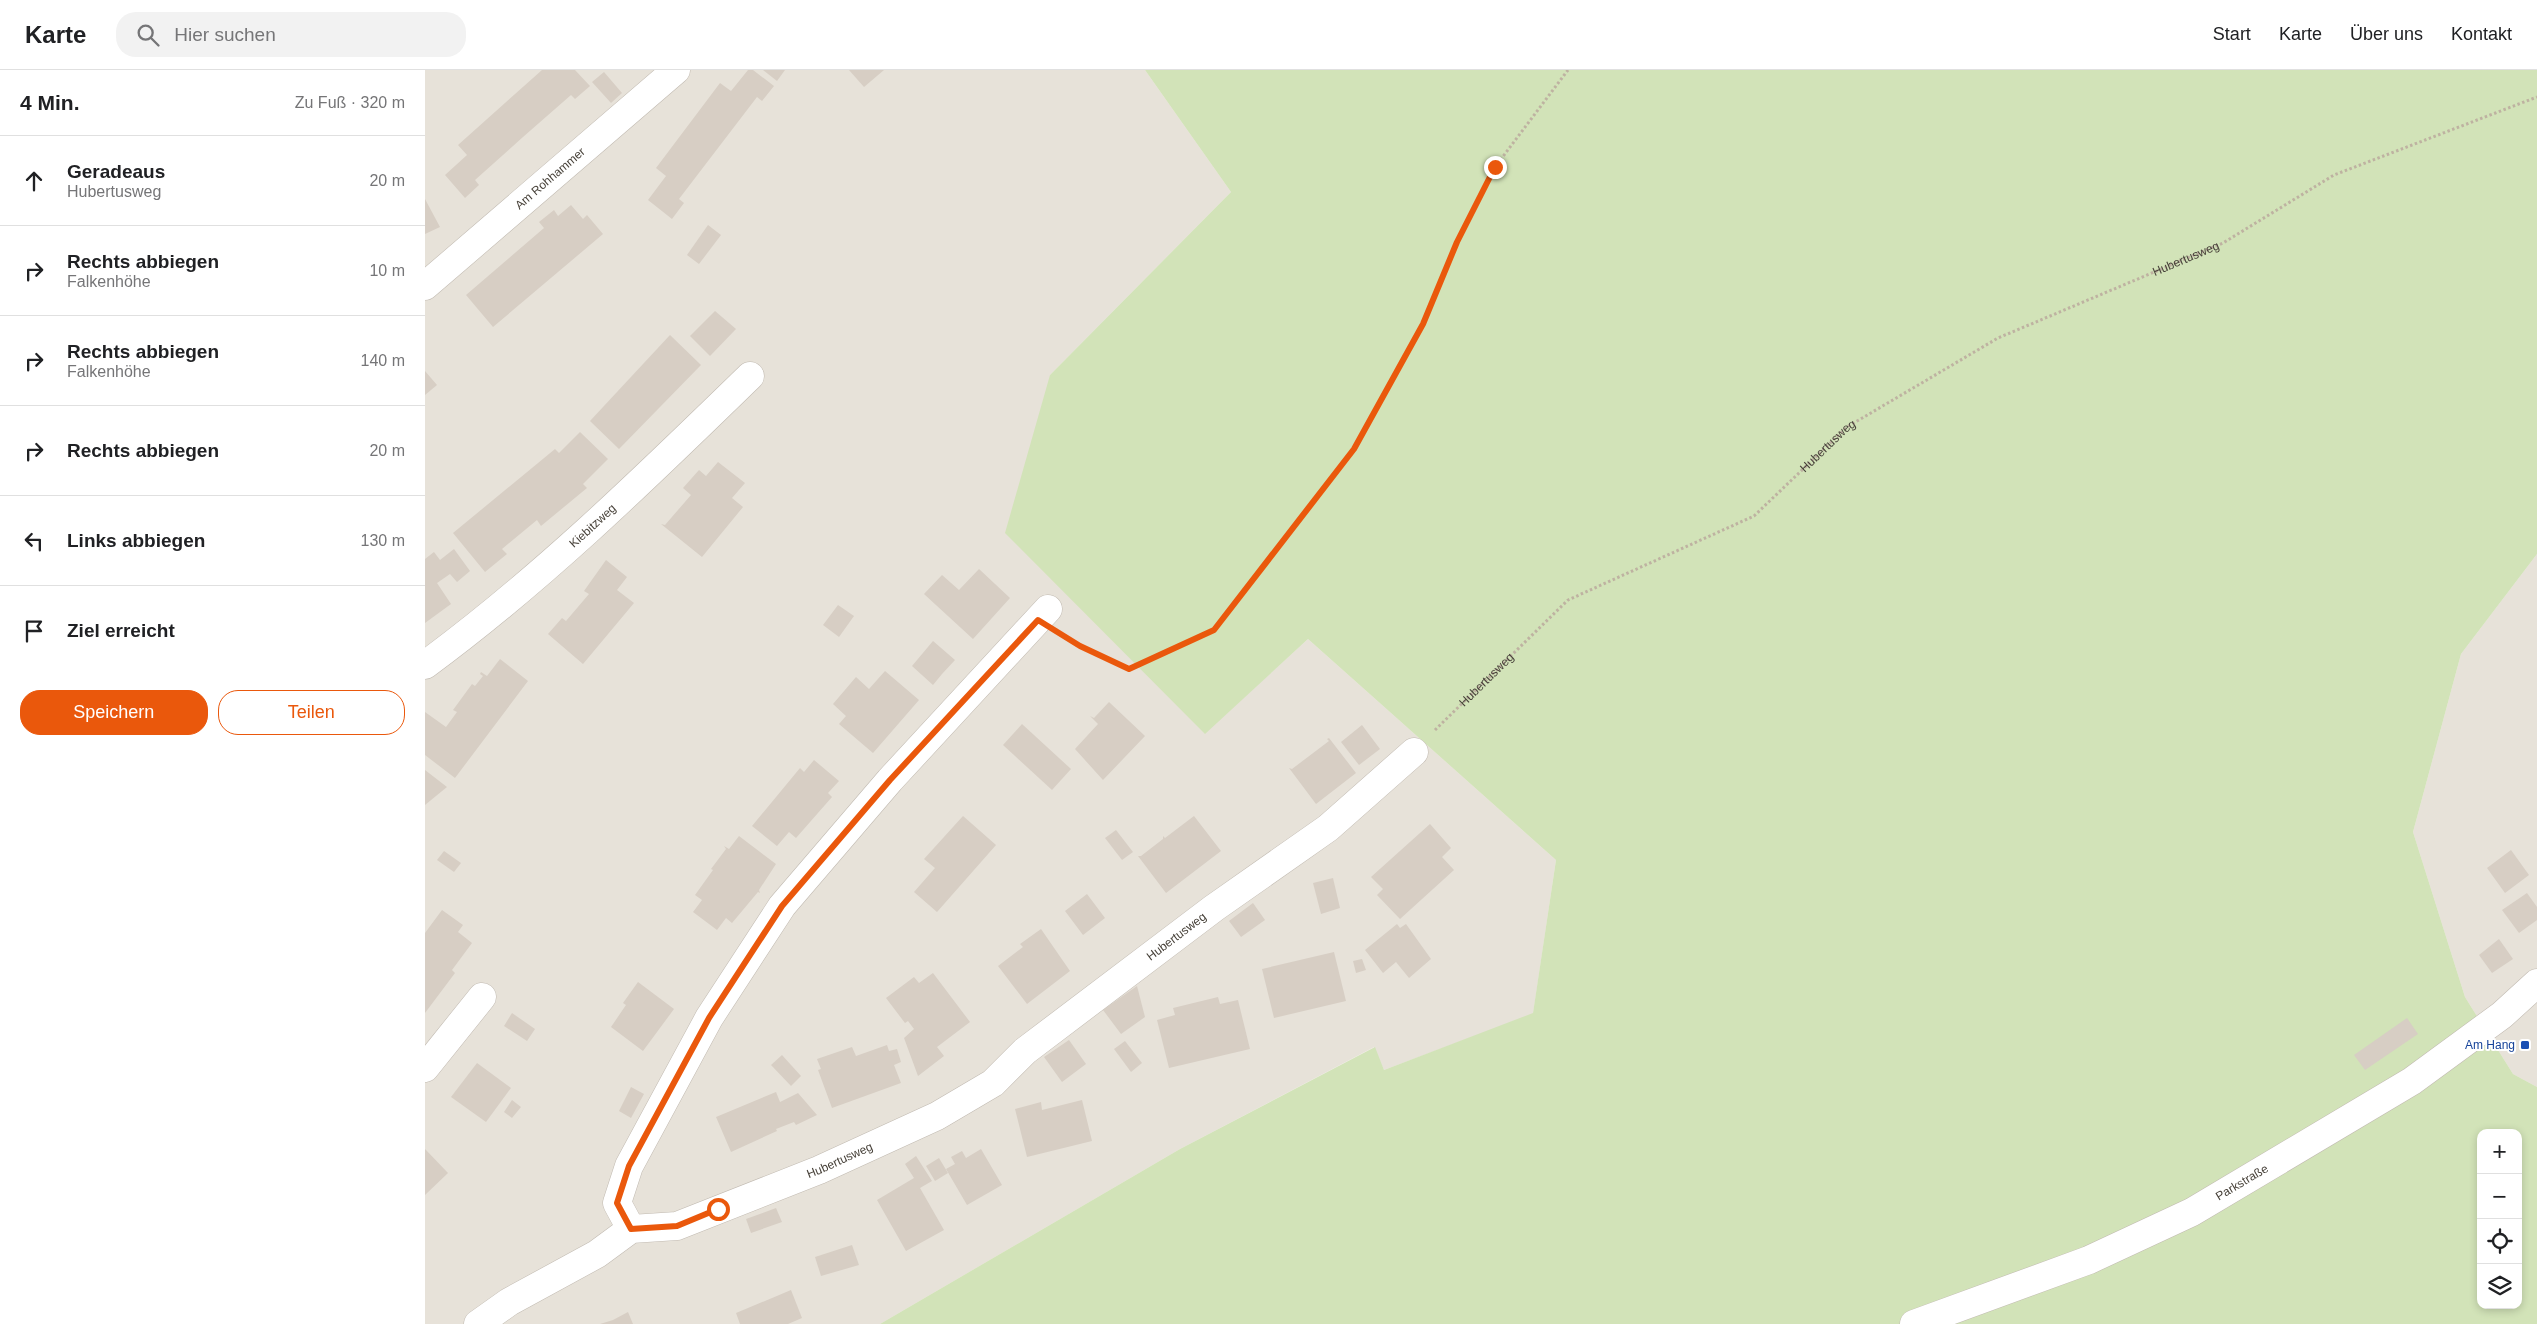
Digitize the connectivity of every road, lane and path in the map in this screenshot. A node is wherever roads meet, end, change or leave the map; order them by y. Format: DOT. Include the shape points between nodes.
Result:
graph roads {
  1 [pos="676,70"];
  2 [pos="1568,70"];
  3 [pos="2537,97"];
  4 [pos="425,286"];
  5 [pos="750,376"];
  6 [pos="1043,614"];
  7 [pos="425,665"];
  8 [pos="1413,752"];
  9 [pos="2537,984"];
  10 [pos="482,997"];
  11 [pos="425,1068"];
  12 [pos="631,1229"];
  13 [pos="478,1324"];
  14 [pos="1914,1324"];
  1 -- 4 [label="street, Am Rohhammer"];
  2 -- 6 [label="path" via="1495,167 1457,242 1423,324 1354,449 1214,630 1129,669 1080,646"];
  3 -- 8 [label="path, Hubertusweg" via="2334,175 2223,243 1998,338 1847,427 1754,516 1569,600"];
  5 -- 7 [label="street, Kiebitzweg" via="621,501 475,629"];
  6 -- 12 [label="street" via="890,780 782,906 709,1018 629,1166 617,1203"];
  8 -- 12 [label="street, Hubertusweg" via="1329,828 1214,908 1025,1051 993,1083 937,1116 819,1170 677,1226"];
  9 -- 14 [label="street, Parkstraße" via="2502,1015 2412,1082 2192,1212 2089,1260"];
  10 -- 11 [label="street"];
  12 -- 13 [label="street" via="597,1254 509,1302"];
}
